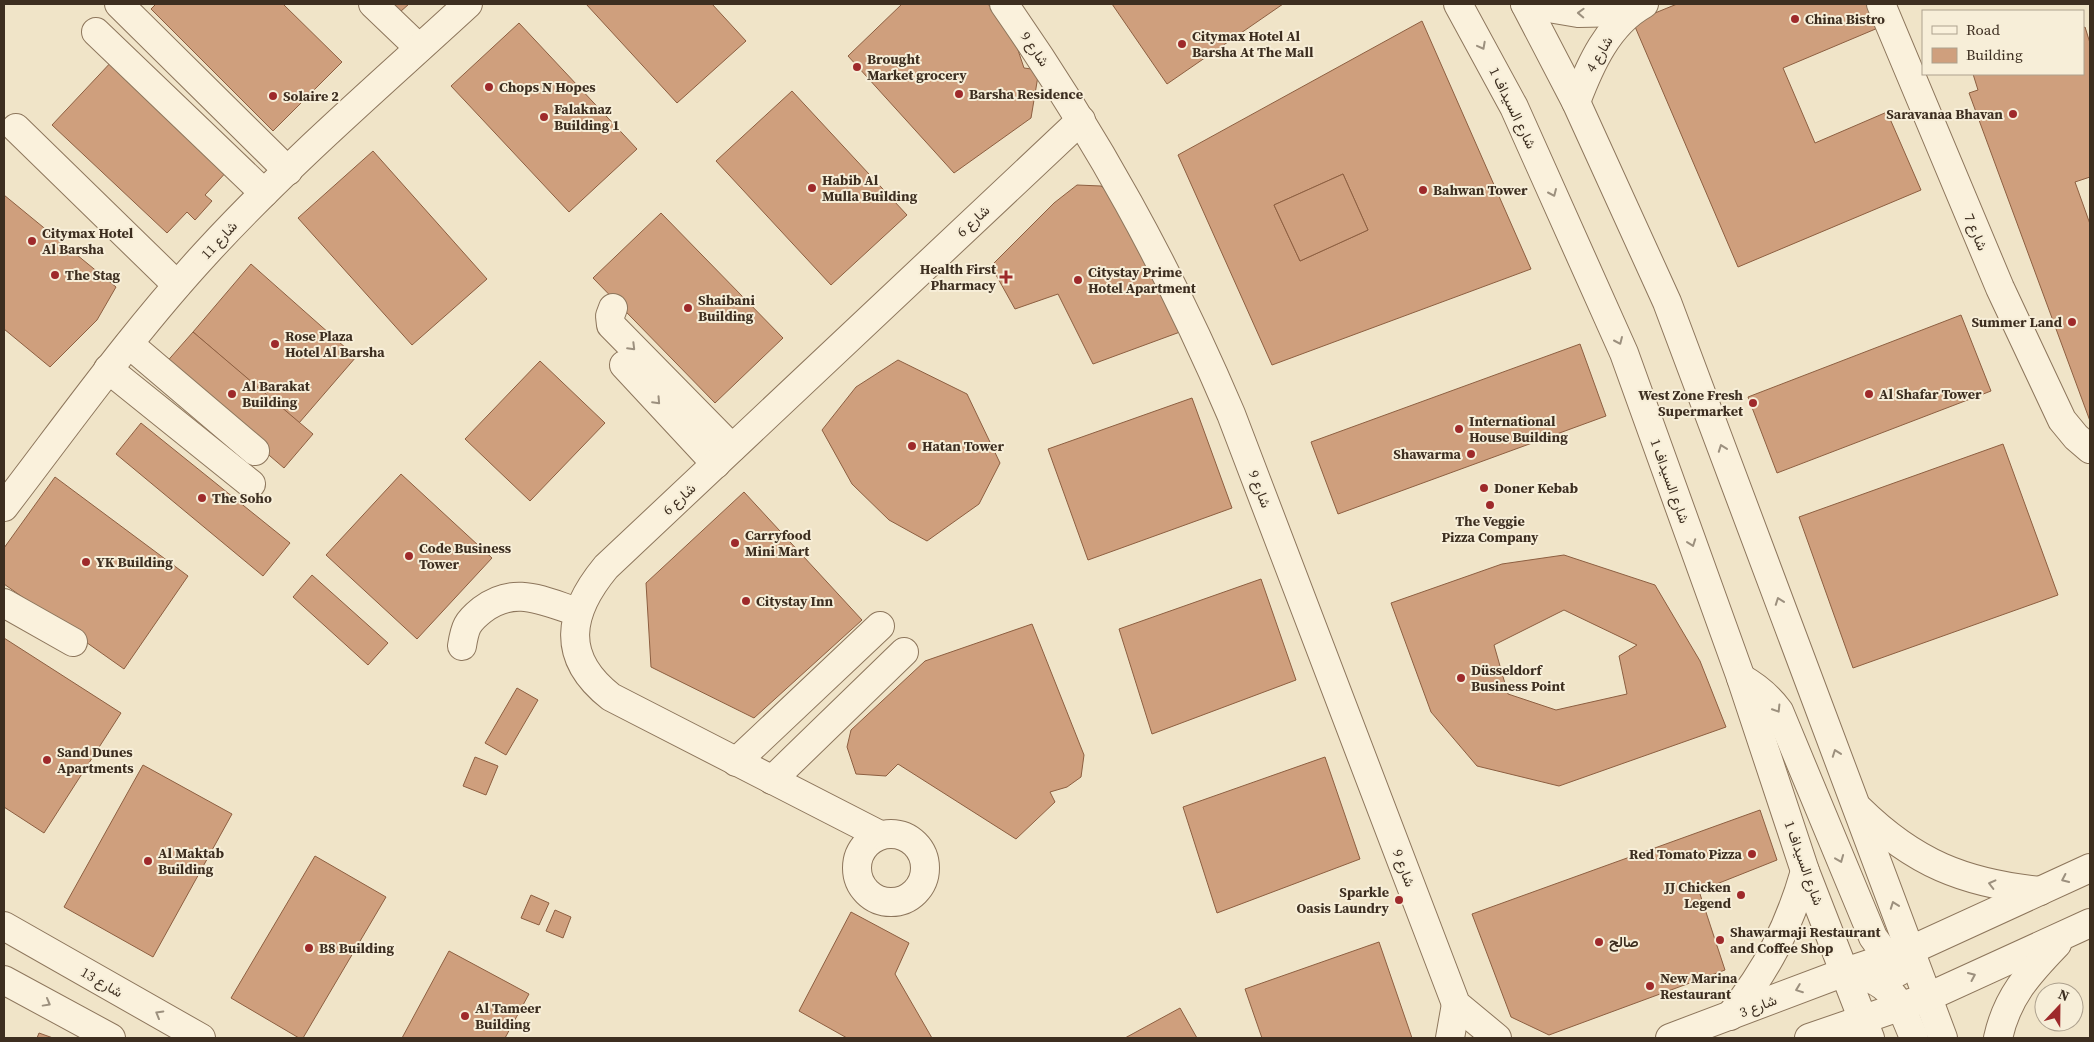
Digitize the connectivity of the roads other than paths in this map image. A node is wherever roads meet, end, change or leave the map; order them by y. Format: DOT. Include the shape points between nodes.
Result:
graph roads {
  1 [pos="119,4"];
  2 [pos="373,4"];
  3 [pos="468,4"];
  4 [pos="1004,4"];
  5 [pos="1458,4"];
  6 [pos="1525,4"];
  7 [pos="1882,4"];
  8 [pos="1637,8"];
  9 [pos="96,32"];
  10 [pos="420,48"];
  11 [pos="1576,102"];
  12 [pos="1081,120"];
  13 [pos="16,128"];
  14 [pos="288,170"];
  15 [pos="264,194"];
  16 [pos="177,285"];
  17 [pos="613,308"];
  18 [pos="129,344"];
  19 [pos="624,365"];
  20 [pos="108,369"];
  21 [pos="2090,449"];
  22 [pos="254,451"];
  23 [pos="724,456"];
  24 [pos="251,484"];
  25 [pos="4,507"];
  26 [pos="4,603"];
  27 [pos="578,612"];
  28 [pos="880,626"];
  29 [pos="73,642"];
  30 [pos="462,646"];
  31 [pos="904,652"];
  32 [pos="1740,678"];
  33 [pos="736,762"];
  34 [pos="772,780"];
  35 [pos="1855,804"];
  36 [pos="880,835"];
  37 [pos="2090,868"];
  38 [pos="1805,870"];
  39 [pos="2040,891"];
  40 [pos="4,926"];
  41 [pos="2079,928"];
  42 [pos="1899,954"];
  43 [pos="1845,972"];
  44 [pos="4,980"];
  45 [pos="1928,996"];
  46 [pos="1456,1004"];
  47 [pos="1901,1006"];
  48 [pos="1730,1016"];
  49 [pos="1866,1029"];
  50 [pos="111,1038"];
  51 [pos="201,1038"];
  52 [pos="1450,1038"];
  53 [pos="1497,1038"];
  54 [pos="1670,1038"];
  55 [pos="1809,1038"];
  56 [pos="1914,1038"];
  57 [pos="1944,1038"];
  58 [pos="1998,1038"];
  1 -- 14 [label="street"];
  2 -- 10 [label="street"];
  3 -- 10 [label="street, شارع 11"];
  4 -- 12 [label="street, شارع 9"];
  5 -- 32 [label="street, شارع السيداف 1, one-way" via="1514,107 1624,353"];
  8 -- 6 [label="street, شارع 4, one-way" via="1578,13"];
  6 -- 11 [label="street"];
  7 -- 21 [label="street, شارع 7" via="2000,288 2062,420"];
  8 -- 11 [label="street, شارع 4" via="1612,31 1585,77"];
  9 -- 15 [label="street"];
  10 -- 14 [label="street, شارع 11"];
  35 -- 11 [label="street, one-way" via="1668,302"];
  12 -- 23 [label="street, شارع 6"];
  12 -- 46 [label="street, شارع 9" via="1124,191 1162,264 1232,414"];
  13 -- 16 [label="street"];
  14 -- 15 [label="street, شارع 11"];
  15 -- 16 [label="street, شارع 11"];
  16 -- 18 [label="street, شارع 11"];
  17 -- 23 [label="street, one-way" via="611,325"];
  18 -- 20 [label="street, شارع 11"];
  18 -- 22 [label="street"];
  19 -- 23 [label="street, one-way"];
  20 -- 24 [label="street"];
  20 -- 25 [label="street, شارع 11"];
  23 -- 27 [label="street, شارع 6" via="606,567 585,594"];
  26 -- 29 [label="street"];
  27 -- 30 [label="street" via="525,597 504,598 494,601 472,618 465,630"];
  27 -- 33 [label="street, شارع 6" via="577,650 584,669 595,684 611,697"];
  28 -- 33 [label="street"];
  31 -- 34 [label="street"];
  32 -- 38 [label="street, شارع السيداف 1"];
  32 -- 42 [label="street, one-way" via="1755,686 1779,711 1873,937"];
  33 -- 34 [label="street, شارع 6"];
  34 -- 36 [label="street, شارع 6"];
  39 -- 35 [label="street, one-way" via="1986,883 1934,865 1878,828"];
  42 -- 35 [label="street, one-way"];
  37 -- 39 [label="street, one-way"];
  38 -- 43 [label="street, شارع السيداف 1"];
  38 -- 48 [label="street" via="1790,920 1779,943 1765,969"];
  39 -- 42 [label="street"];
  51 -- 40 [label="street, شارع 13, one-way"];
  45 -- 41 [label="street, one-way"];
  41 -- 58 [label="street" via="2028,974 2012,997"];
  42 -- 43 [label="street"];
  42 -- 45 [label="street"];
  43 -- 47 [label="street" via="1872,978"];
  43 -- 48 [label="street, شارع 3, one-way"];
  43 -- 49 [label="street, شارع السيداف 1"];
  44 -- 50 [label="street, one-way"];
  45 -- 47 [label="street"];
  45 -- 57 [label="street"];
  46 -- 52 [label="street"];
  46 -- 53 [label="street"];
  47 -- 49 [label="street"];
  47 -- 56 [label="street"];
  48 -- 54 [label="street, شارع 3"];
  49 -- 55 [label="street"];
}
